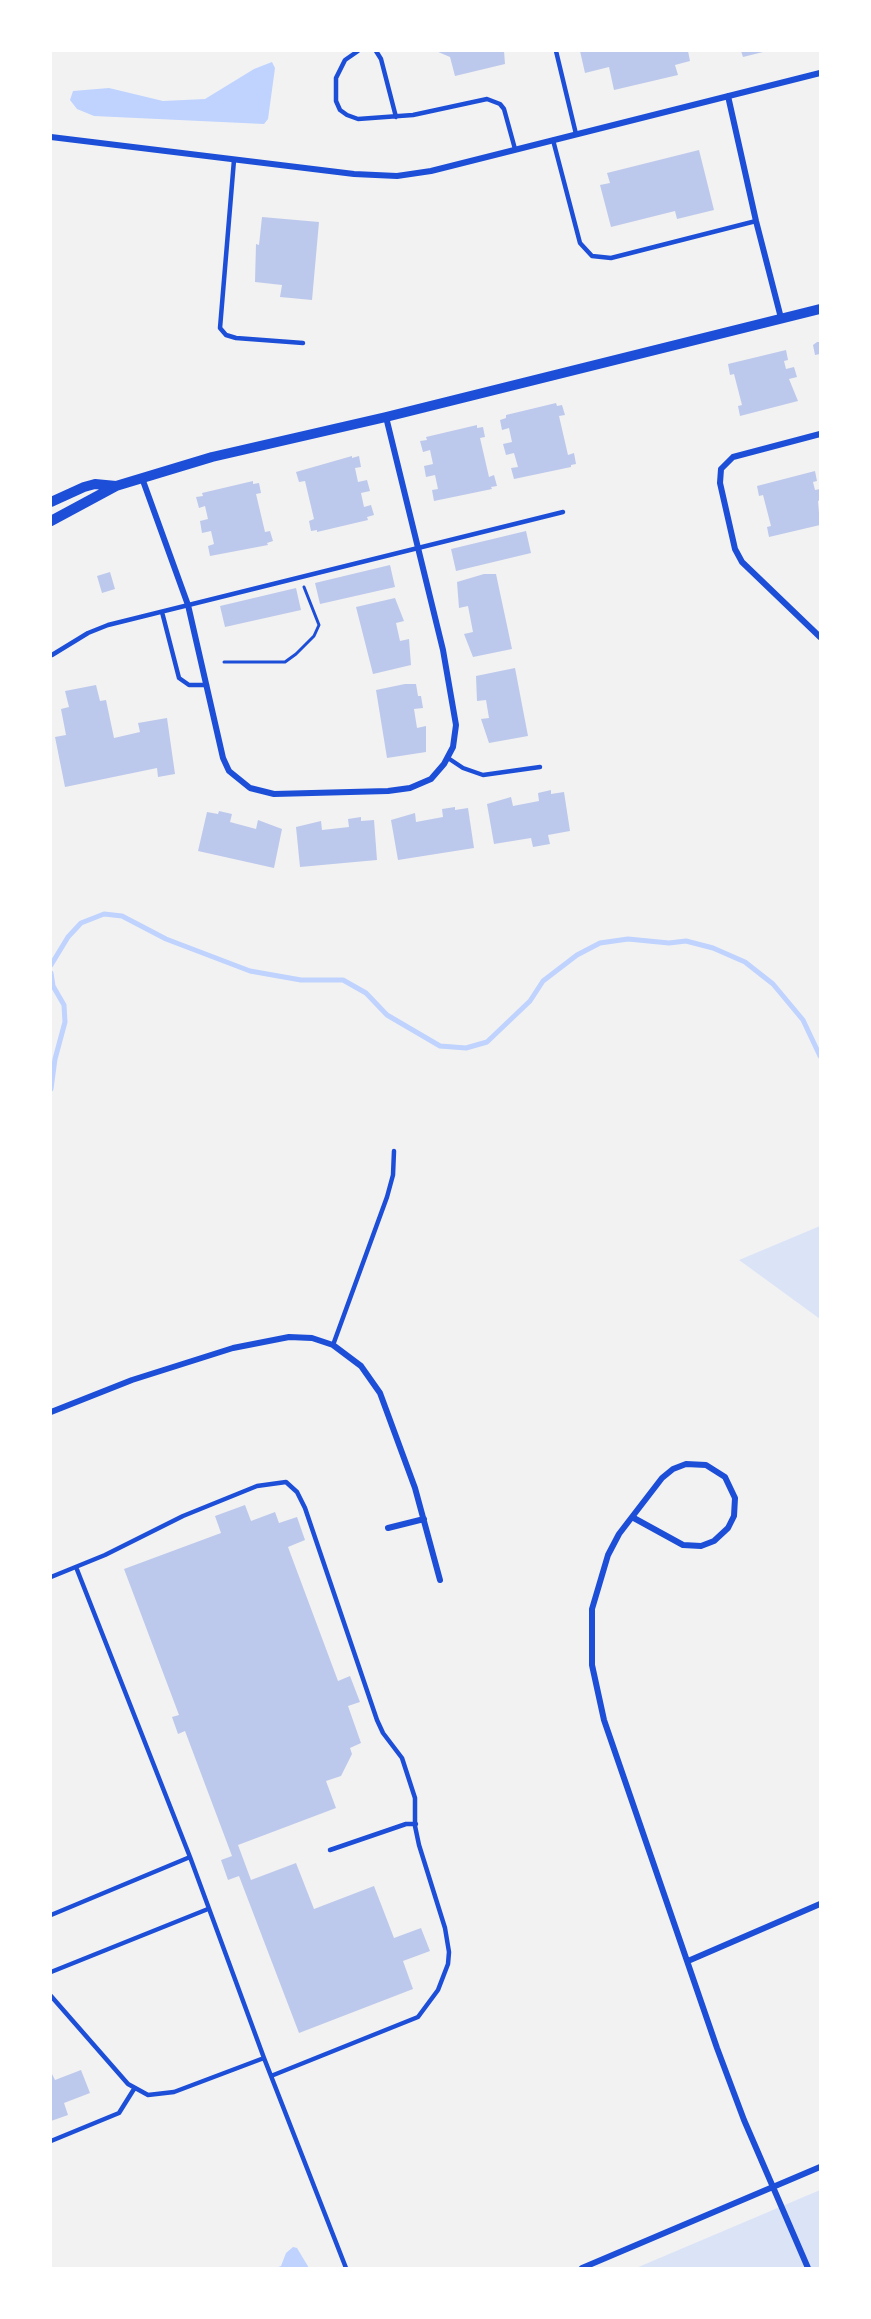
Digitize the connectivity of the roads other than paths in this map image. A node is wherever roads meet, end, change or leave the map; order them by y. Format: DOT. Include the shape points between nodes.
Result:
graph roads {
  1 [pos="358,51"];
  2 [pos="376,51"];
  3 [pos="556,51"];
  4 [pos="820,73"];
  5 [pos="728,96"];
  6 [pos="396,117"];
  7 [pos="576,134"];
  8 [pos="51,137"];
  9 [pos="553,140"];
  10 [pos="515,149"];
  11 [pos="234,160"];
  12 [pos="756,221"];
  13 [pos="820,309"];
  14 [pos="781,318"];
  15 [pos="303,343"];
  16 [pos="386,417"];
  17 [pos="820,434"];
  18 [pos="142,477"];
  19 [pos="116,486"];
  20 [pos="51,502"];
  21 [pos="563,512"];
  22 [pos="51,521"];
  23 [pos="418,547"];
  24 [pos="188,604"];
  25 [pos="162,612"];
  26 [pos="820,637"];
  27 [pos="52,655"];
  28 [pos="207,685"];
  29 [pos="448,758"];
  30 [pos="540,767"];
  31 [pos="394,1152"];
  32 [pos="333,1345"];
  33 [pos="51,1412"];
  34 [pos="632,1517"];
  35 [pos="424,1519"];
  36 [pos="388,1528"];
  37 [pos="76,1568"];
  38 [pos="51,1577"];
  39 [pos="440,1580"];
  40 [pos="416,1824"];
  41 [pos="330,1851"];
  42 [pos="190,1857"];
  43 [pos="820,1904"];
  44 [pos="208,1909"];
  45 [pos="51,1915"];
  46 [pos="688,1961"];
  47 [pos="51,1972"];
  48 [pos="51,1996"];
  49 [pos="264,2058"];
  50 [pos="272,2076"];
  51 [pos="134,2090"];
  52 [pos="51,2141"];
  53 [pos="820,2167"];
  54 [pos="773,2187"];
  55 [pos="346,2268"];
  56 [pos="582,2268"];
  57 [pos="808,2268"];
  1 -- 6 [label="lane" via="339,68 336,101 340,110 358,119"];
  2 -- 6 [label="lane"];
  3 -- 7 [label="lane"];
  4 -- 5 [label="street"];
  5 -- 7 [label="street"];
  5 -- 12 [label="street"];
  6 -- 10 [label="lane" via="494,100 504,109"];
  7 -- 9 [label="street"];
  8 -- 11 [label="street"];
  9 -- 10 [label="street"];
  9 -- 12 [label="lane" via="580,243 592,256 611,258"];
  10 -- 11 [label="street" via="397,176"];
  11 -- 15 [label="lane" via="220,328 236,338"];
  12 -- 14 [label="street"];
  13 -- 14 [label="street"];
  14 -- 16 [label="street"];
  16 -- 18 [label="street"];
  16 -- 23 [label="street"];
  17 -- 26 [label="street" via="733,457 725,463 720,476 733,540 742,562"];
  18 -- 19 [label="street"];
  18 -- 24 [label="street"];
  19 -- 20 [label="street" via="94,484"];
  19 -- 22 [label="street"];
  21 -- 23 [label="lane"];
  23 -- 24 [label="lane"];
  23 -- 29 [label="street" via="455,710 455,736"];
  24 -- 25 [label="lane"];
  24 -- 28 [label="street"];
  25 -- 27 [label="lane" via="97,629"];
  25 -- 28 [label="lane" via="179,678 189,685"];
  28 -- 29 [label="street" via="225,763 236,778 256,791 289,795 399,790 431,779"];
  29 -- 30 [label="lane" via="483,775"];
  31 -- 32 [label="lane" via="387,1197"];
  32 -- 33 [label="street" via="312,1338 289,1337 233,1348 132,1380"];
  32 -- 35 [label="street" via="362,1366 380,1393"];
  34 -- 34 [label="street" via="683,1545 701,1546 714,1541 728,1528 734,1516 735,1498 729,1482 719,1472 700,1464 686,1464 667,1473"];
  34 -- 46 [label="street" via="608,1555 597,1584 592,1609 592,1665 604,1720"];
  35 -- 36 [label="street"];
  35 -- 39 [label="street"];
  37 -- 38 [label="lane"];
  37 -- 40 [label="lane" via="153,1528 257,1486 282,1481 292,1485 305,1508 377,1720 402,1758 416,1797"];
  37 -- 42 [label="lane"];
  40 -- 41 [label="lane"];
  40 -- 50 [label="lane" via="448,1941 448,1964 435,1995 410,2022"];
  42 -- 44 [label="lane"];
  42 -- 45 [label="lane"];
  43 -- 46 [label="street"];
  44 -- 47 [label="lane"];
  44 -- 49 [label="lane"];
  46 -- 54 [label="street" via="717,2048"];
  48 -- 51 [label="lane"];
  49 -- 50 [label="lane"];
  49 -- 51 [label="lane" via="174,2092 148,2095"];
  50 -- 55 [label="lane"];
  51 -- 52 [label="lane" via="119,2113"];
  53 -- 54 [label="street"];
  54 -- 56 [label="street"];
  54 -- 57 [label="street"];
}
